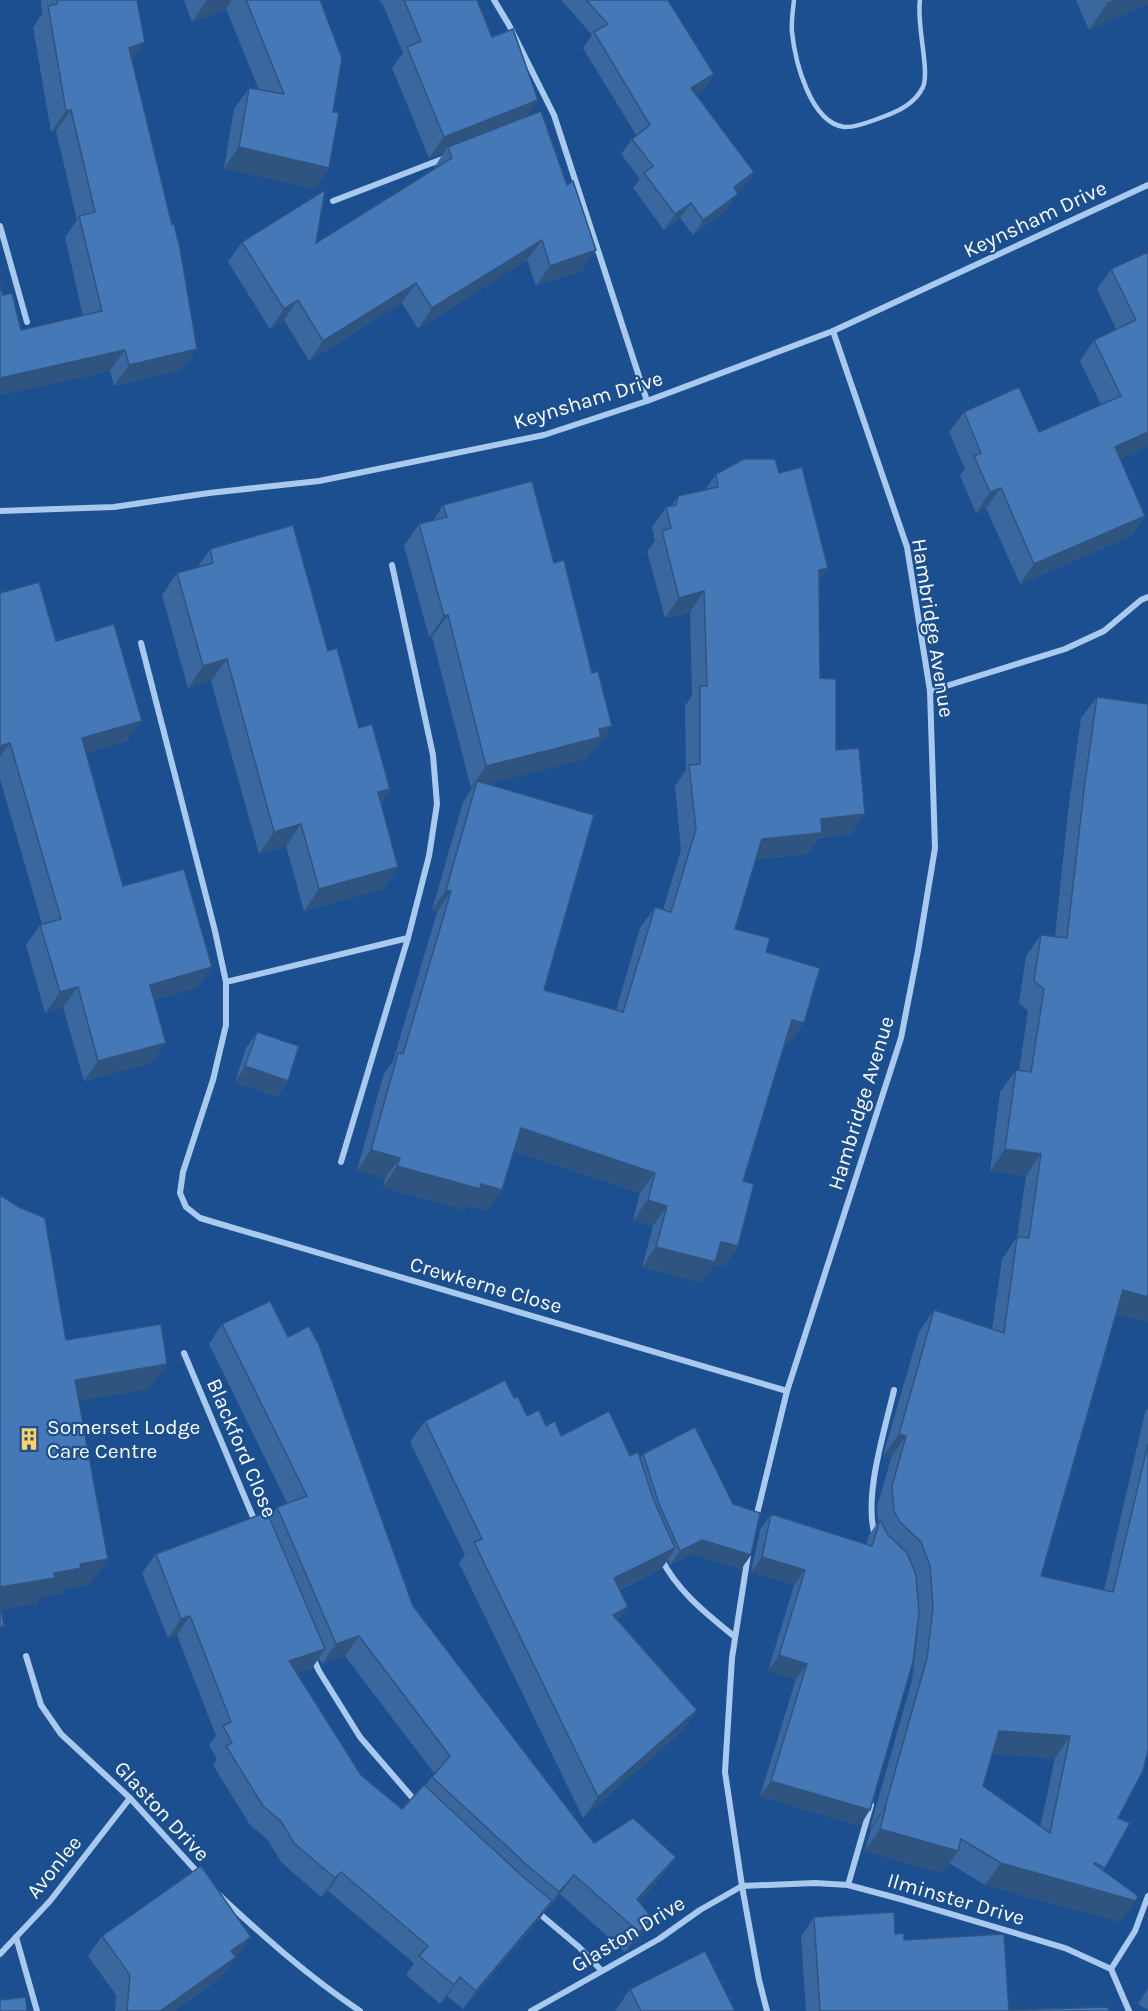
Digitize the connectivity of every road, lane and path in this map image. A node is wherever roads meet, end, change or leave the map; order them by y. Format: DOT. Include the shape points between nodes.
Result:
graph roads {
  1 [pos="494,0"];
  2 [pos="794,0"];
  3 [pos="920,0"];
  4 [pos="554,115"];
  5 [pos="543,120"];
  6 [pos="455,154"];
  7 [pos="1148,186"];
  8 [pos="333,201"];
  9 [pos="0,226"];
  10 [pos="27,322"];
  11 [pos="833,331"];
  12 [pos="647,401"];
  13 [pos="0,511"];
  14 [pos="392,565"];
  15 [pos="1148,597"];
  16 [pos="141,643"];
  17 [pos="930,691"];
  18 [pos="408,938"];
  19 [pos="226,982"];
  20 [pos="341,1162"];
  21 [pos="184,1353"];
  22 [pos="894,1390"];
  23 [pos="786,1391"];
  24 [pos="755,1525"];
  25 [pos="259,1532"];
  26 [pos="878,1540"];
  27 [pos="656,1547"];
  28 [pos="750,1548"];
  29 [pos="735,1637"];
  30 [pos="309,1649"];
  31 [pos="26,1656"];
  32 [pos="874,1794"];
  33 [pos="130,1798"];
  34 [pos="422,1808"];
  35 [pos="205,1880"];
  36 [pos="848,1885"];
  37 [pos="742,1886"];
  38 [pos="212,1888"];
  39 [pos="1148,1896"];
  40 [pos="528,1904"];
  41 [pos="16,1937"];
  42 [pos="0,1954"];
  43 [pos="1111,1969"];
  44 [pos="601,1970"];
  45 [pos="37,2011"];
  46 [pos="360,2011"];
  47 [pos="531,2011"];
  48 [pos="767,2011"];
  49 [pos="1129,2011"];
  1 -- 4 [label="street"];
  2 -- 3 [label="lane" via="796,60 806,88 817,109 845,128 899,111 916,98 924,85"];
  4 -- 5 [label="street"];
  4 -- 12 [label="street"];
  6 -- 8 [label="street"];
  7 -- 11 [label="street, Keynsham Drive"];
  9 -- 10 [label="street"];
  11 -- 12 [label="street, Keynsham Drive"];
  11 -- 17 [label="street, Hambridge Avenue" via="907,547"];
  12 -- 13 [label="street, Keynsham Drive" via="544,435 319,481 114,507"];
  14 -- 18 [label="street" via="433,755 437,804 429,856"];
  15 -- 17 [label="street" via="1104,631 1065,649"];
  16 -- 19 [label="street"];
  17 -- 23 [label="street, Hambridge Avenue" via="935,848 901,1038"];
  18 -- 19 [label="street"];
  18 -- 20 [label="street"];
  19 -- 23 [label="street, Crewkerne Close" via="226,1025 180,1193 186,1207 200,1218"];
  21 -- 25 [label="street, Blackford Close"];
  22 -- 26 [label="street" via="876,1464 871,1513"];
  23 -- 24 [label="street, Hambridge Avenue"];
  27 -- 29 [label="street" via="691,1600"];
  28 -- 29 [label="street"];
  29 -- 37 [label="street" via="725,1772"];
  30 -- 34 [label="street" via="360,1737"];
  31 -- 33 [label="street, Glaston Drive" via="41,1705 61,1734"];
  32 -- 36 [label="street"];
  33 -- 35 [label="street, Glaston Drive"];
  33 -- 41 [label="street, Avonlee" via="50,1901"];
  36 -- 37 [label="street, Ilminster Drive"];
  36 -- 43 [label="street, Ilminster Drive" via="1065,1948"];
  37 -- 44 [label="street, Glaston Drive" via="659,1939"];
  37 -- 48 [label="street"];
  38 -- 46 [label="street, Glaston Drive" via="278,1949"];
  39 -- 43 [label="street" via="1135,1931"];
  40 -- 44 [label="street"];
  41 -- 42 [label="street, Avonlee"];
  41 -- 45 [label="street"];
  43 -- 49 [label="street"];
  44 -- 47 [label="street, Glaston Drive"];
}
